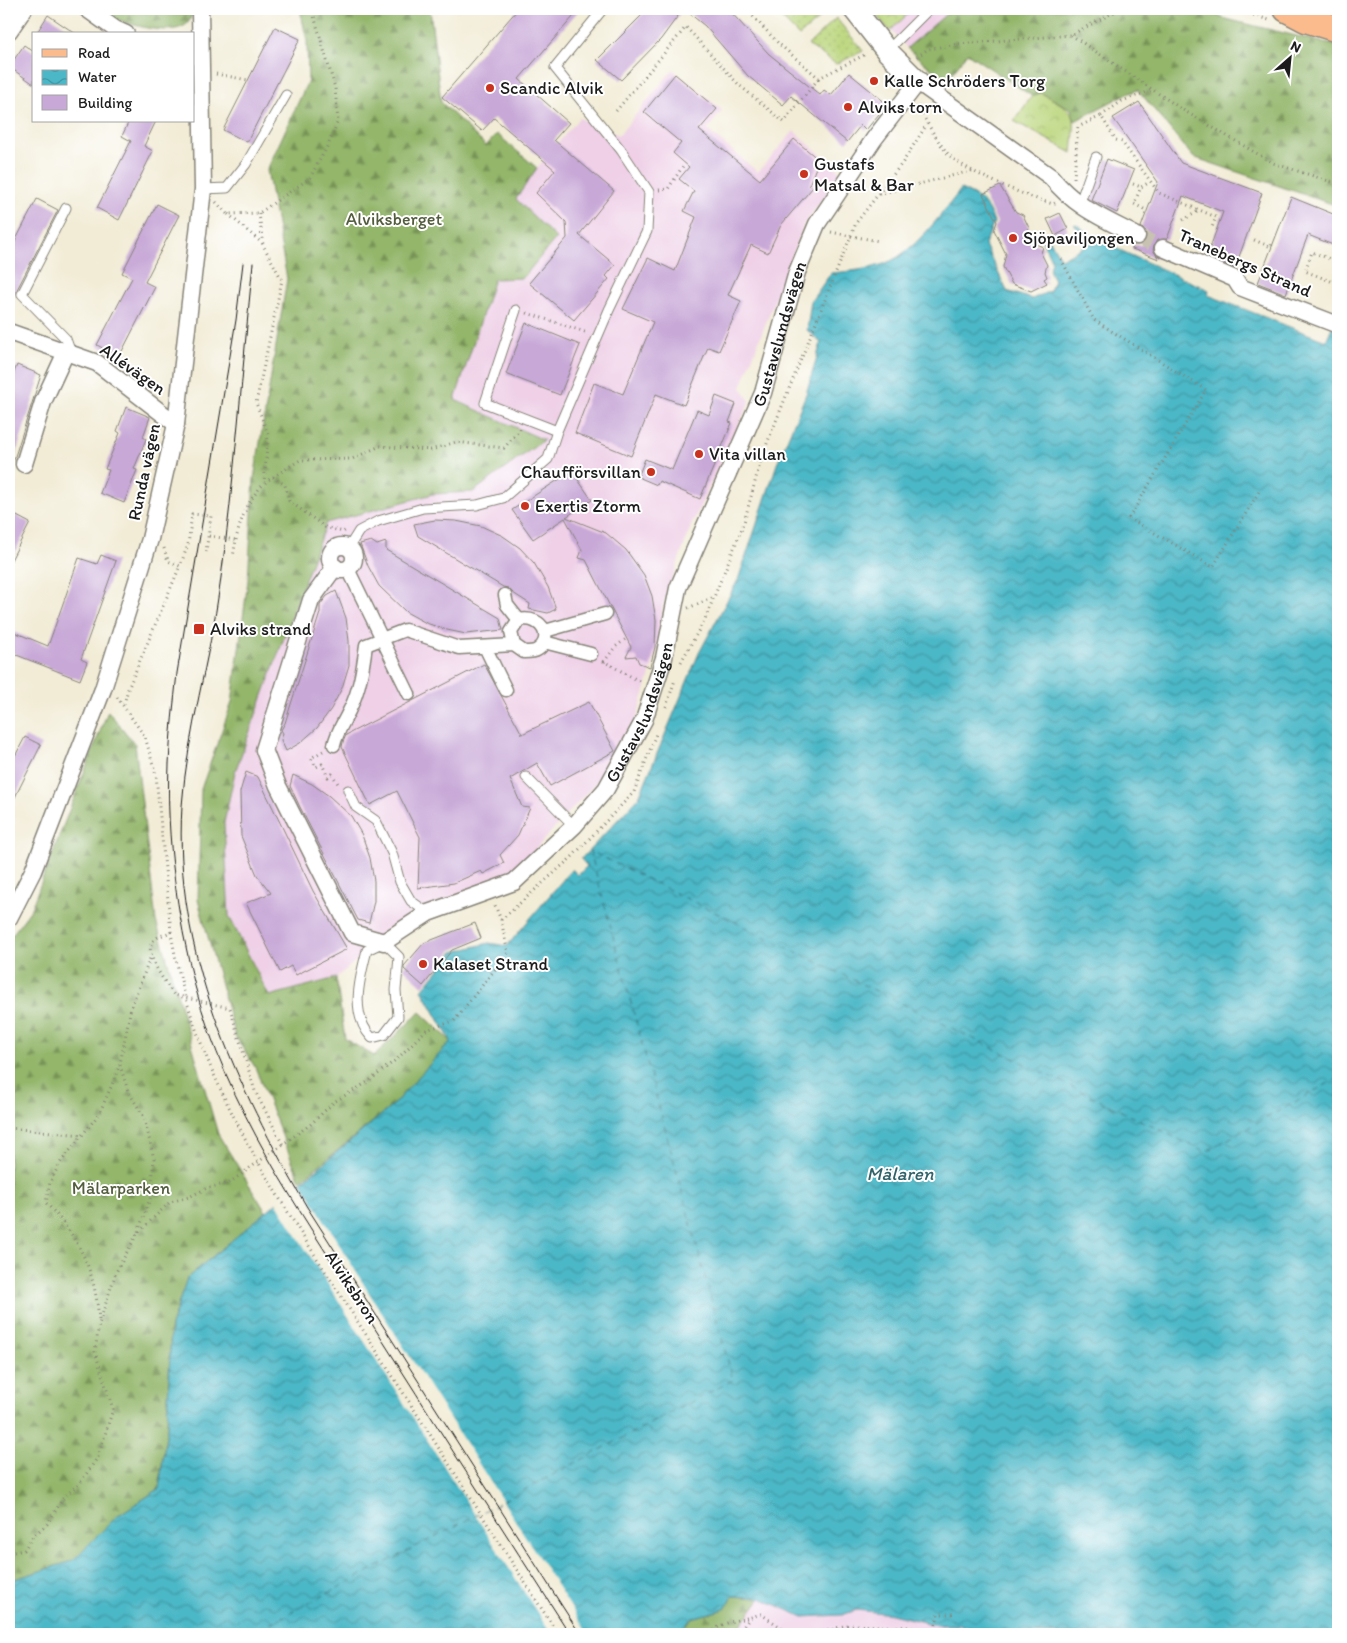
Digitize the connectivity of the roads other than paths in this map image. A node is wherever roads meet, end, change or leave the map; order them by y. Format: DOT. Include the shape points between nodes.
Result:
graph roads {
  1 [pos="24,9"];
  2 [pos="86,9"];
  3 [pos="200,9"];
  4 [pos="603,9"];
  5 [pos="854,9"];
  6 [pos="929,9"];
  7 [pos="1288,9"];
  8 [pos="1310,9"];
  9 [pos="1338,17"];
  10 [pos="1338,29"];
  11 [pos="9,31"];
  12 [pos="122,32"];
  13 [pos="197,45"];
  14 [pos="881,50"];
  15 [pos="915,87"];
  16 [pos="286,95"];
  17 [pos="1096,156"];
  18 [pos="203,189"];
  19 [pos="1079,206"];
  20 [pos="66,208"];
  21 [pos="1137,236"];
  22 [pos="1163,248"];
  23 [pos="516,310"];
  24 [pos="1338,325"];
  25 [pos="9,332"];
  26 [pos="68,353"];
  27 [pos="176,424"];
  28 [pos="557,431"];
  29 [pos="24,464"];
  30 [pos="349,547"];
  31 [pos="342,568"];
  32 [pos="505,595"];
  33 [pos="605,614"];
  34 [pos="519,620"];
  35 [pos="544,636"];
  36 [pos="383,638"];
  37 [pos="514,645"];
  38 [pos="485,647"];
  39 [pos="591,654"];
  40 [pos="506,690"];
  41 [pos="409,694"];
  42 [pos="334,745"];
  43 [pos="526,777"];
  44 [pos="346,791"];
  45 [pos="574,826"];
  46 [pos="428,912"];
  47 [pos="9,918"];
  48 [pos="384,942"];
  1 -- 11 [label="street"];
  2 -- 12 [label="street"];
  3 -- 13 [label="street, Runda vägen"];
  4 -- 28 [label="lane" via="556,68 650,192 648,231"];
  5 -- 14 [label="street"];
  6 -- 14 [label="lane"];
  7 -- 10 [label="main road" via="1306,19"];
  8 -- 9 [label="main road"];
  13 -- 18 [label="street, Runda vägen"];
  14 -- 15 [label="street" via="902,69"];
  15 -- 19 [label="street" via="1051,177"];
  15 -- 45 [label="street, Gustavslundsvägen" via="874,139 815,229 797,272 763,392 678,588 664,658 644,720 606,789"];
  16 -- 18 [label="lane" via="246,164 227,188"];
  17 -- 19 [label="lane"];
  18 -- 27 [label="street, Runda vägen"];
  19 -- 21 [label="street"];
  20 -- 26 [label="lane" via="22,294 66,339"];
  22 -- 24 [label="street, Tranebergs Strand" via="1235,280 1240,287"];
  23 -- 28 [label="lane" via="485,403"];
  25 -- 26 [label="street, Allévägen"];
  26 -- 27 [label="street, Allévägen" via="97,363"];
  26 -- 29 [label="street" via="43,402"];
  27 -- 47 [label="street, Runda vägen" via="150,539 103,689 33,872"];
  28 -- 30 [label="lane" via="548,459 504,498 476,505 423,508 378,521 359,531"];
  30 -- 31 [label="street" via="339,546 332,551 330,560"];
  31 -- 36 [label="street"];
  31 -- 48 [label="street" via="311,600 264,750 278,786 352,933"];
  32 -- 34 [label="street" via="507,605"];
  33 -- 35 [label="street"];
  34 -- 35 [label="street" via="530,618 540,622"];
  34 -- 37 [label="street" via="511,632"];
  35 -- 37 [label="street" via="537,650 524,652"];
  35 -- 39 [label="street"];
  36 -- 38 [label="street" via="405,630 459,648"];
  36 -- 41 [label="street"];
  36 -- 42 [label="street" via="366,645 362,674"];
  37 -- 38 [label="street"];
  38 -- 40 [label="street"];
  43 -- 45 [label="lane"];
  44 -- 46 [label="lane" via="356,807 376,821 392,854 400,882 412,901"];
  45 -- 46 [label="street, Gustavslundsvägen" via="514,882"];
  46 -- 48 [label="street, Gustavslundsvägen"];
  48 -- 48 [label="lane" via="399,957 398,1017 384,1035 372,1038 364,1030 357,991 367,950"];
}
